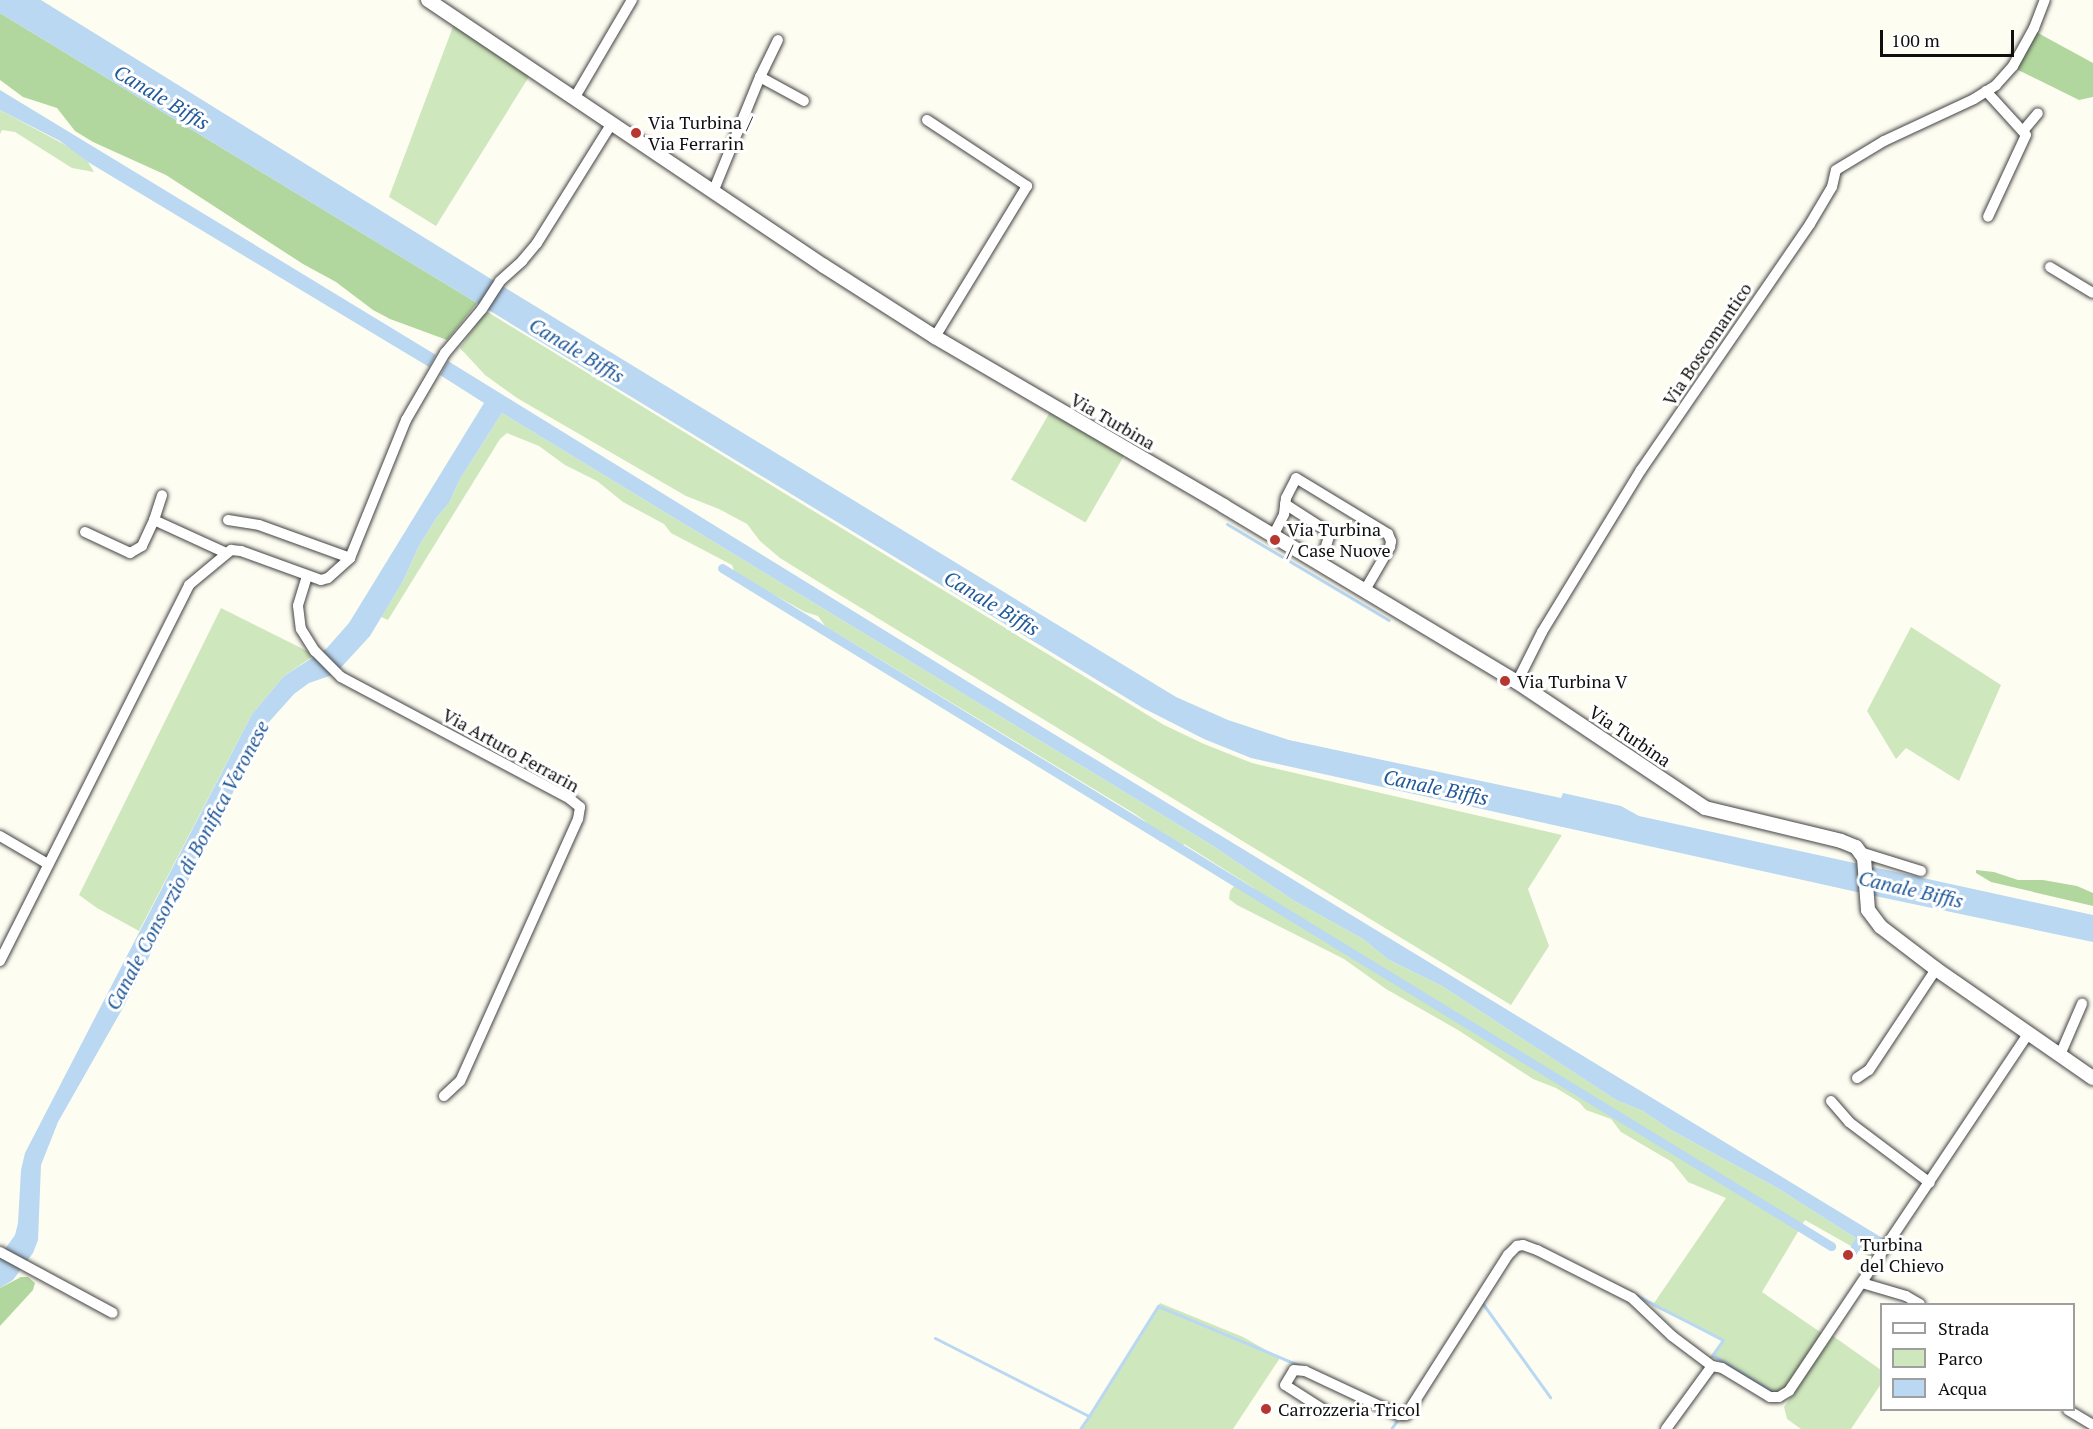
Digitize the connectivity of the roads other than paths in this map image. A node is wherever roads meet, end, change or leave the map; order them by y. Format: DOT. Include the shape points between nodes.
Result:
graph roads {
  1 [pos="428,0"];
  2 [pos="632,0"];
  3 [pos="2045,0"];
  4 [pos="778,40"];
  5 [pos="760,77"];
  6 [pos="1986,91"];
  7 [pos="575,97"];
  8 [pos="804,101"];
  9 [pos="2038,113"];
  10 [pos="927,120"];
  11 [pos="612,123"];
  12 [pos="2023,131"];
  13 [pos="713,192"];
  14 [pos="1988,217"];
  15 [pos="2050,267"];
  16 [pos="2093,293"];
  17 [pos="935,337"];
  18 [pos="162,495"];
  19 [pos="1286,504"];
  20 [pos="154,520"];
  21 [pos="228,520"];
  22 [pos="85,532"];
  23 [pos="1273,536"];
  24 [pos="226,553"];
  25 [pos="350,558"];
  26 [pos="1321,563"];
  27 [pos="307,576"];
  28 [pos="1365,590"];
  29 [pos="1517,682"];
  30 [pos="0,836"];
  31 [pos="1862,855"];
  32 [pos="48,864"];
  33 [pos="1921,871"];
  34 [pos="0,961"];
  35 [pos="1936,969"];
  36 [pos="2082,1005"];
  37 [pos="2029,1033"];
  38 [pos="2060,1055"];
  39 [pos="1857,1078"];
  40 [pos="2093,1078"];
  41 [pos="444,1096"];
  42 [pos="1831,1101"];
  43 [pos="1929,1183"];
  44 [pos="2,1252"];
  45 [pos="1862,1283"];
  46 [pos="1917,1303"];
  47 [pos="113,1313"];
  48 [pos="1712,1366"];
  49 [pos="1324,1410"];
  50 [pos="2070,1411"];
  51 [pos="2093,1425"];
  52 [pos="1666,1429"];
  1 -- 7 [label="street, Via Turbina"];
  2 -- 7 [label="street"];
  3 -- 6 [label="street, Via Boscomantico" via="2013,66"];
  4 -- 5 [label="street"];
  5 -- 8 [label="street"];
  5 -- 13 [label="street"];
  6 -- 12 [label="street"];
  6 -- 29 [label="street, Via Boscomantico" via="1884,141 1836,170 1832,187 1810,224 1641,470 1542,632"];
  7 -- 11 [label="street, Via Turbina"];
  9 -- 12 [label="street"];
  10 -- 17 [label="street" via="1027,186"];
  11 -- 13 [label="street, Via Turbina"];
  11 -- 25 [label="street" via="537,243 500,281 429,380 406,420"];
  12 -- 14 [label="street" via="2026,135"];
  13 -- 17 [label="street, Via Turbina"];
  15 -- 16 [label="street"];
  17 -- 23 [label="street, Via Turbina"];
  18 -- 20 [label="street"];
  19 -- 23 [label="street"];
  19 -- 26 [label="street" via="1330,532"];
  19 -- 28 [label="street" via="1296,478 1388,534 1390,547"];
  20 -- 22 [label="street" via="142,546 130,553"];
  20 -- 24 [label="street"];
  21 -- 25 [label="street" via="259,525"];
  23 -- 26 [label="street, Via Turbina"];
  24 -- 27 [label="street" via="241,551"];
  24 -- 32 [label="street" via="185,591"];
  25 -- 27 [label="street" via="328,578"];
  26 -- 28 [label="street, Via Turbina"];
  27 -- 41 [label="street, Via Arturo Ferrarin" via="300,592 301,629 315,651 341,677 570,798 580,807 460,1080"];
  28 -- 29 [label="street, Via Turbina"];
  29 -- 31 [label="street, Via Turbina" via="1705,808 1841,841"];
  30 -- 32 [label="street"];
  31 -- 33 [label="street, Via Turbina"];
  31 -- 35 [label="street" via="1867,904 1881,927"];
  32 -- 34 [label="street"];
  35 -- 37 [label="street"];
  35 -- 39 [label="street" via="1869,1070"];
  36 -- 38 [label="street"];
  37 -- 38 [label="street"];
  37 -- 43 [label="street"];
  38 -- 40 [label="street"];
  42 -- 43 [label="street" via="1849,1122"];
  43 -- 45 [label="street"];
  44 -- 47 [label="street"];
  45 -- 46 [label="street"];
  45 -- 48 [label="street" via="1789,1391 1779,1397"];
  48 -- 49 [label="street" via="1672,1336 1632,1298 1523,1245 1516,1246 1508,1255 1406,1415 1305,1371 1294,1370 1285,1384"];
  48 -- 52 [label="street"];
  50 -- 51 [label="street"];
}
